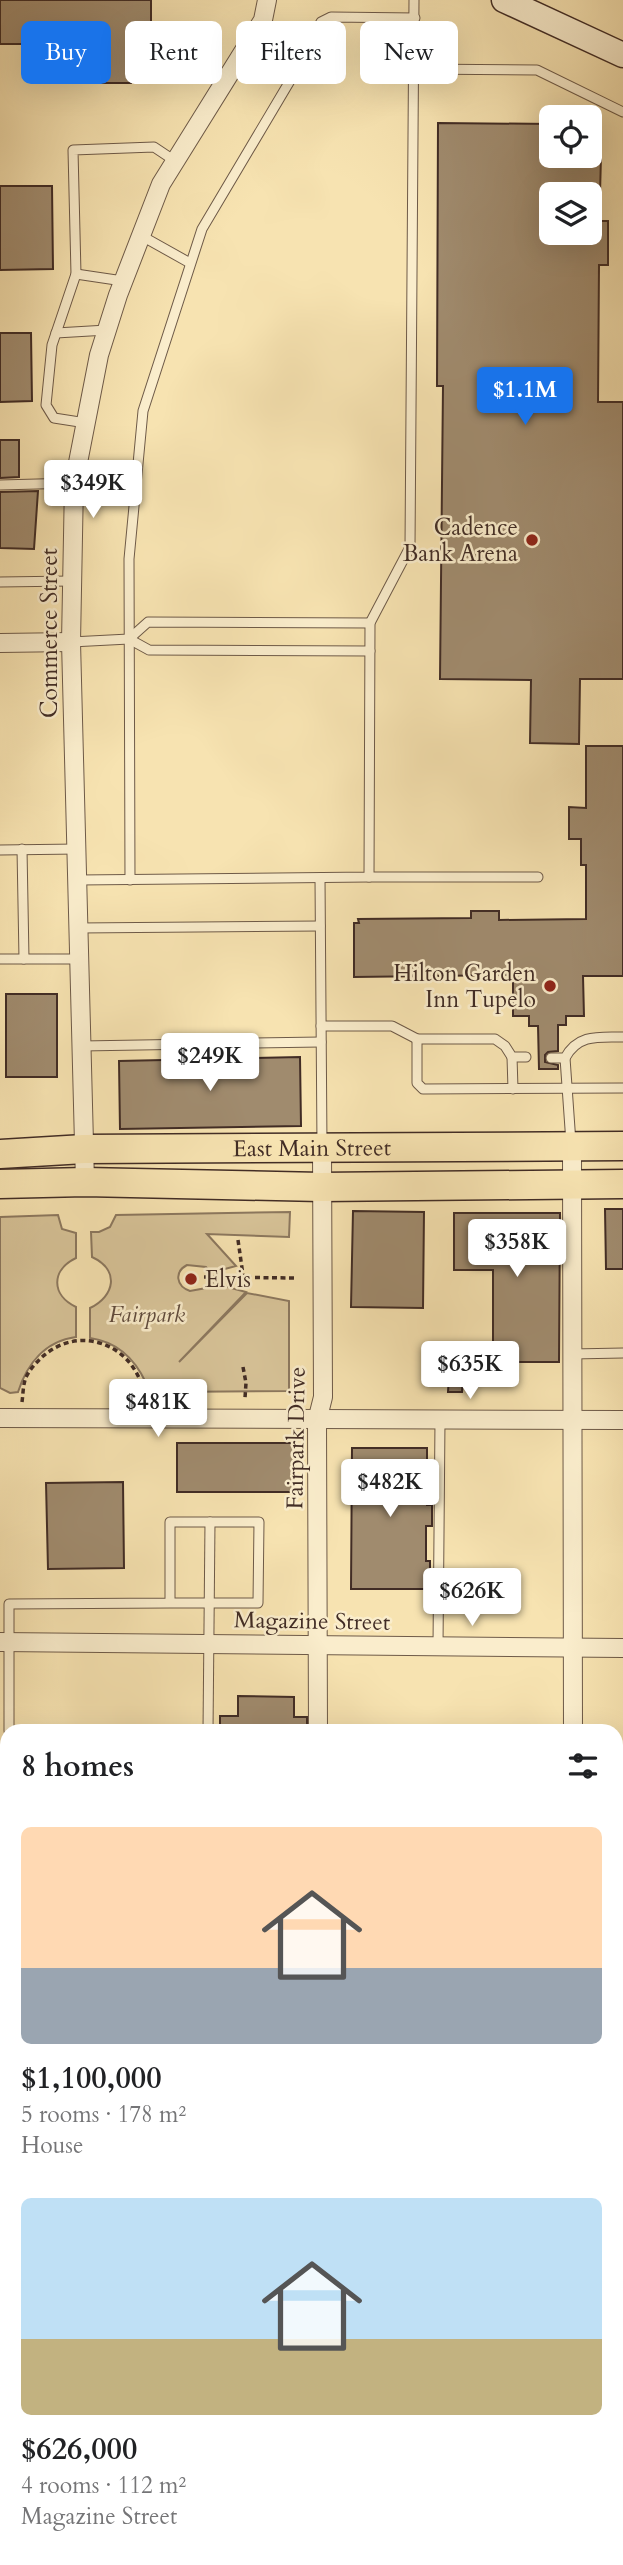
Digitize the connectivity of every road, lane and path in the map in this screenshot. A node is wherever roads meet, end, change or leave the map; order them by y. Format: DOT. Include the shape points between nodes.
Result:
graph roads {
  1 [pos="267,0"];
  2 [pos="414,0"];
  3 [pos="504,0"];
  4 [pos="415,18"];
  5 [pos="623,55"];
  6 [pos="458,69"];
  7 [pos="415,84"];
  8 [pos="623,112"];
  9 [pos="175,161"];
  10 [pos="140,236"];
  11 [pos="190,263"];
  12 [pos="76,274"];
  13 [pos="123,281"];
  14 [pos="107,330"];
  15 [pos="56,333"];
  16 [pos="86,423"];
  17 [pos="74,483"];
  18 [pos="0,485"];
  19 [pos="71,581"];
  20 [pos="0,582"];
  21 [pos="370,623"];
  22 [pos="128,639"];
  23 [pos="71,642"];
  24 [pos="0,643"];
  25 [pos="370,651"];
  26 [pos="22,849"];
  27 [pos="78,849"];
  28 [pos="0,850"];
  29 [pos="369,877"];
  30 [pos="538,877"];
  31 [pos="320,878"];
  32 [pos="79,880"];
  33 [pos="130,880"];
  34 [pos="320,926"];
  35 [pos="79,928"];
  36 [pos="0,959"];
  37 [pos="24,959"];
  38 [pos="80,959"];
  39 [pos="321,1026"];
  40 [pos="623,1037"];
  41 [pos="417,1039"];
  42 [pos="321,1042"];
  43 [pos="82,1046"];
  44 [pos="512,1057"];
  45 [pos="526,1057"];
  46 [pos="551,1058"];
  47 [pos="565,1058"];
  48 [pos="623,1088"];
  49 [pos="513,1089"];
  50 [pos="566,1089"];
  51 [pos="572,1146"];
  52 [pos="623,1146"];
  53 [pos="321,1147"];
  54 [pos="84,1149"];
  55 [pos="0,1154"];
  56 [pos="85,1182"];
  57 [pos="0,1184"];
  58 [pos="572,1184"];
  59 [pos="623,1184"];
  60 [pos="321,1187"];
  61 [pos="238,1240"];
  62 [pos="243,1276"];
  63 [pos="204,1277"];
  64 [pos="294,1278"];
  65 [pos="623,1353"];
  66 [pos="572,1354"];
  67 [pos="243,1367"];
  68 [pos="245,1398"];
  69 [pos="22,1402"];
  70 [pos="145,1402"];
  71 [pos="0,1418"];
  72 [pos="572,1420"];
  73 [pos="623,1420"];
  74 [pos="317,1421"];
  75 [pos="440,1421"];
  76 [pos="210,1522"];
  77 [pos="170,1603"];
  78 [pos="209,1603"];
  79 [pos="4,1642"];
  80 [pos="208,1644"];
  81 [pos="319,1644"];
  82 [pos="438,1647"];
  83 [pos="572,1648"];
  84 [pos="623,1648"];
  85 [pos="9,1724"];
  86 [pos="208,1724"];
  87 [pos="318,1724"];
  88 [pos="572,1724"];
  1 -- 9 [label="street, Commerce Street" via="263,20"];
  2 -- 4 [label="lane"];
  3 -- 5 [label="street"];
  4 -- 11 [label="lane" via="331,17 321,22 202,229"];
  6 -- 8 [label="lane" via="537,70"];
  7 -- 21 [label="lane" via="410,547"];
  9 -- 10 [label="street, Commerce Street" via="160,184"];
  9 -- 12 [label="lane" via="154,147 74,150"];
  10 -- 11 [label="lane"];
  10 -- 13 [label="street, Commerce Street"];
  11 -- 22 [label="lane" via="143,411 129,559"];
  12 -- 13 [label="lane"];
  12 -- 15 [label="lane"];
  13 -- 14 [label="street, Commerce Street"];
  14 -- 15 [label="lane"];
  14 -- 16 [label="street, Commerce Street"];
  15 -- 16 [label="lane" via="46,405 54,418"];
  16 -- 17 [label="street, Commerce Street"];
  17 -- 18 [label="lane"];
  17 -- 19 [label="street, Commerce Street"];
  19 -- 20 [label="lane"];
  19 -- 23 [label="street, Commerce Street"];
  21 -- 22 [label="lane" via="148,622"];
  21 -- 25 [label="lane"];
  22 -- 23 [label="lane"];
  22 -- 25 [label="lane" via="149,650"];
  22 -- 33 [label="lane"];
  23 -- 24 [label="street"];
  23 -- 27 [label="street, Commerce Street"];
  25 -- 29 [label="lane"];
  26 -- 27 [label="lane"];
  26 -- 28 [label="lane"];
  26 -- 37 [label="lane"];
  27 -- 32 [label="street, Commerce Street"];
  29 -- 30 [label="lane"];
  29 -- 31 [label="lane"];
  31 -- 33 [label="lane"];
  31 -- 34 [label="lane"];
  32 -- 33 [label="lane"];
  32 -- 35 [label="street, Commerce Street"];
  34 -- 35 [label="lane"];
  34 -- 39 [label="lane"];
  35 -- 38 [label="street, Commerce Street"];
  36 -- 37 [label="lane"];
  37 -- 38 [label="lane"];
  38 -- 43 [label="street, Commerce Street"];
  39 -- 41 [label="lane" via="392,1026"];
  39 -- 42 [label="lane"];
  40 -- 47 [label="lane" via="578,1041"];
  41 -- 44 [label="lane" via="495,1039"];
  41 -- 49 [label="lane" via="417,1083 423,1089"];
  42 -- 43 [label="lane"];
  42 -- 53 [label="lane"];
  43 -- 54 [label="street, Commerce Street"];
  44 -- 45 [label="lane"];
  44 -- 49 [label="lane"];
  46 -- 47 [label="lane"];
  47 -- 50 [label="lane"];
  48 -- 50 [label="lane"];
  49 -- 50 [label="lane"];
  50 -- 51 [label="lane"];
  51 -- 52 [label="main road, East Main Street"];
  51 -- 53 [label="main road, East Main Street"];
  51 -- 58 [label="street"];
  53 -- 54 [label="main road, East Main Street"];
  53 -- 60 [label="street, Fairpark Drive"];
  54 -- 55 [label="main road, East Main Street"];
  54 -- 56 [label="street, Commerce Street"];
  56 -- 57 [label="main road, East Main Street"];
  56 -- 60 [label="main road, East Main Street"];
  58 -- 59 [label="main road, East Main Street"];
  58 -- 60 [label="main road, East Main Street"];
  58 -- 66 [label="street"];
  60 -- 74 [label="street, Fairpark Drive" via="323,1397"];
  61 -- 62 [label="path"];
  62 -- 63 [label="path"];
  62 -- 64 [label="path"];
  65 -- 66 [label="lane"];
  66 -- 72 [label="street"];
  67 -- 68 [label="path"];
  69 -- 70 [label="path" via="25,1380 33,1366 53,1348 84,1340 117,1350 131,1363 144,1388"];
  71 -- 74 [label="street"];
  72 -- 73 [label="street"];
  72 -- 75 [label="street"];
  72 -- 83 [label="street"];
  74 -- 75 [label="street"];
  74 -- 81 [label="street, Fairpark Drive"];
  75 -- 82 [label="lane"];
  76 -- 77 [label="lane" via="170,1522"];
  76 -- 78 [label="lane"];
  76 -- 78 [label="lane" via="259,1522 258,1603"];
  77 -- 78 [label="lane"];
  77 -- 79 [label="lane" via="9,1604"];
  78 -- 80 [label="lane"];
  79 -- 80 [label="street, Magazine Street"];
  79 -- 85 [label="lane"];
  80 -- 81 [label="street, Magazine Street"];
  80 -- 86 [label="lane"];
  81 -- 82 [label="street, Magazine Street"];
  81 -- 87 [label="street, Fairpark Drive"];
  82 -- 83 [label="street, Magazine Street"];
  83 -- 84 [label="street, Magazine Street"];
  83 -- 88 [label="street"];
}
